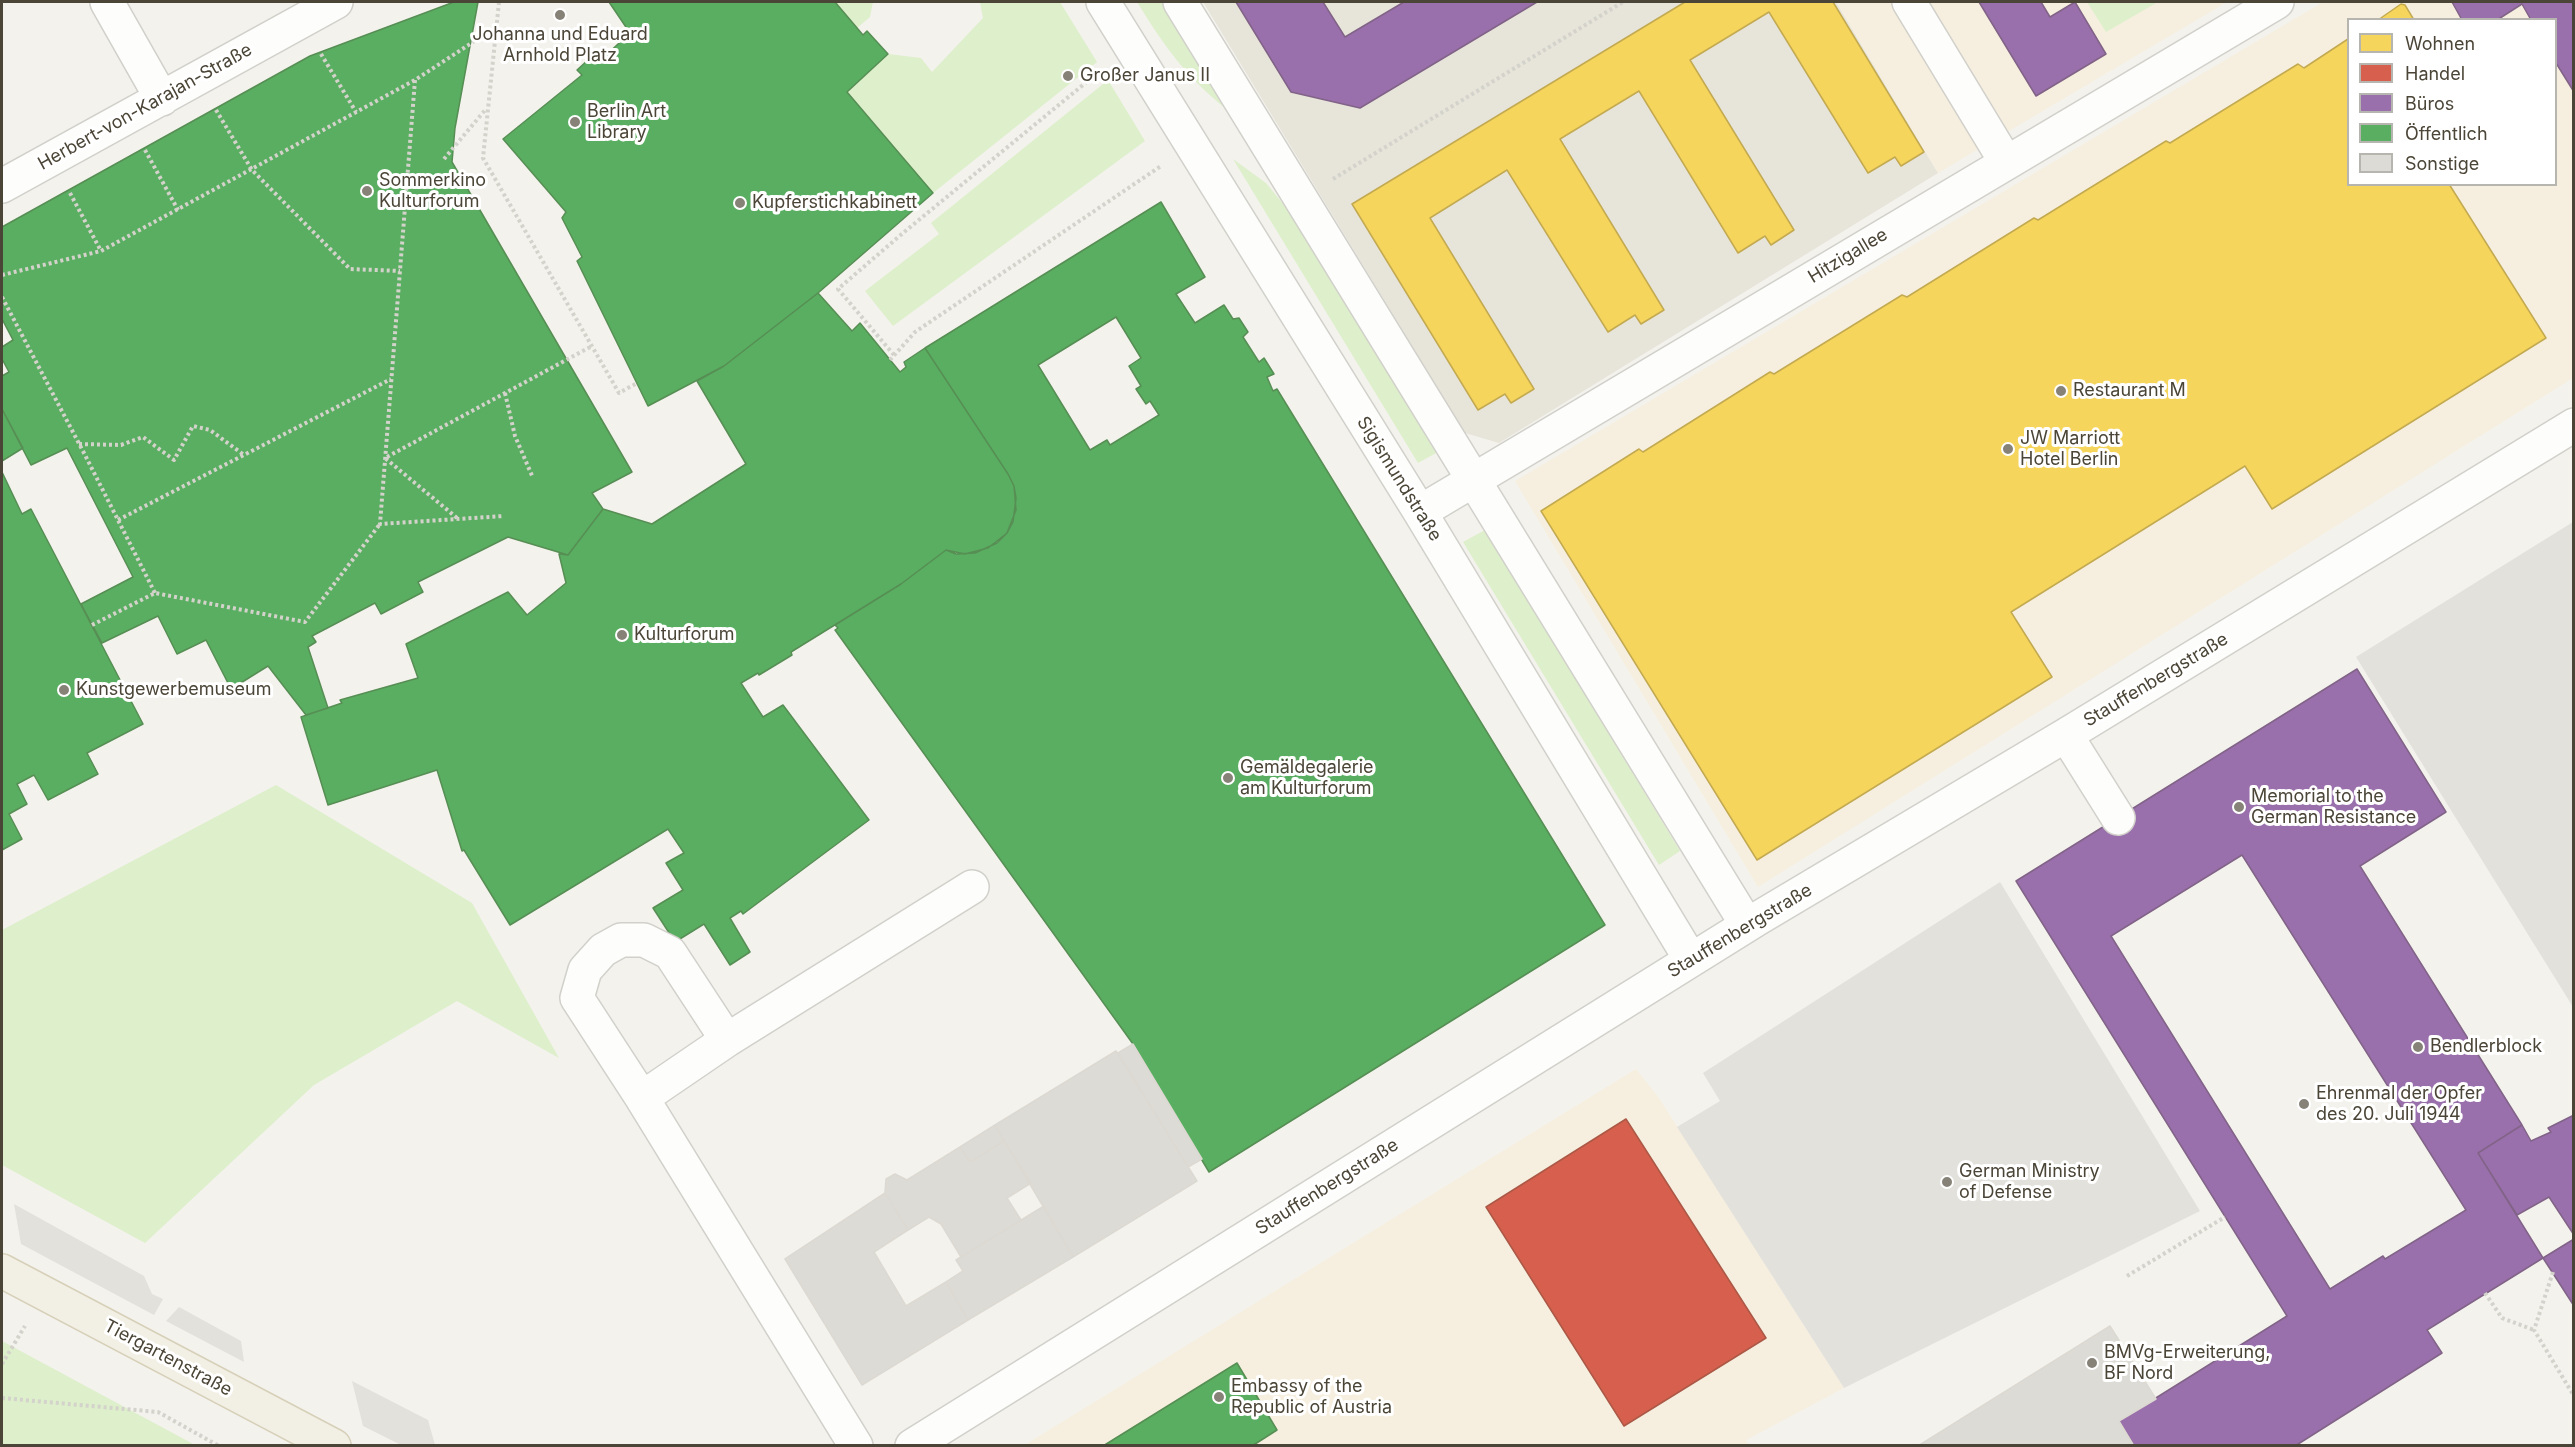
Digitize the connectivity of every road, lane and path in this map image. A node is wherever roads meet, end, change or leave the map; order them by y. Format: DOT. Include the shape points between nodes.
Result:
graph roads {
  1 [pos="107,2"];
  2 [pos="336,2"];
  3 [pos="499,2"];
  4 [pos="1103,2"];
  5 [pos="1180,2"];
  6 [pos="1623,2"];
  7 [pos="1909,2"];
  8 [pos="2277,2"];
  9 [pos="496,27"];
  10 [pos="322,55"];
  11 [pos="1101,71"];
  12 [pos="415,81"];
  13 [pos="162,99"];
  14 [pos="487,108"];
  15 [pos="217,112"];
  16 [pos="356,112"];
  17 [pos="142,143"];
  18 [pos="444,159"];
  19 [pos="1169,160"];
  20 [pos="2006,162"];
  21 [pos="252,170"];
  22 [pos="1327,183"];
  23 [pos="66,184"];
  24 [pos="2,186"];
  25 [pos="178,210"];
  26 [pos="101,251"];
  27 [pos="400,271"];
  28 [pos="2,275"];
  29 [pos="2,297"];
  30 [pos="592,346"];
  31 [pos="894,355"];
  32 [pos="890,360"];
  33 [pos="391,379"];
  34 [pos="637,383"];
  35 [pos="505,393"];
  36 [pos="2574,425"];
  37 [pos="80,444"];
  38 [pos="244,455"];
  39 [pos="385,458"];
  40 [pos="533,478"];
  41 [pos="1475,479"];
  42 [pos="1420,512"];
  43 [pos="504,516"];
  44 [pos="458,519"];
  45 [pos="118,520"];
  46 [pos="380,524"];
  47 [pos="155,593"];
  48 [pos="92,625"];
  49 [pos="2066,735"];
  50 [pos="2118,818"];
  51 [pos="972,887"];
  52 [pos="1747,925"];
  53 [pos="1691,960"];
  54 [pos="727,1040"];
  55 [pos="642,1098"];
  56 [pos="2225,1217"];
  57 [pos="2,1272"];
  58 [pos="2553,1272"];
  59 [pos="2127,1276"];
  60 [pos="2485,1293"];
  61 [pos="22,1330"];
  62 [pos="2534,1330"];
  63 [pos="2,1364"];
  64 [pos="2574,1396"];
  65 [pos="2,1398"];
  66 [pos="219,1446"];
  67 [pos="334,1446"];
  68 [pos="856,1446"];
  69 [pos="912,1446"];
  1 -- 13 [label="street"];
  2 -- 13 [label="street, Herbert-von-Karajan-Straße"];
  3 -- 9 [label="path"];
  4 -- 42 [label="street, Sigismundstraße"];
  5 -- 41 [label="street"];
  6 -- 22 [label="path"];
  7 -- 20 [label="street"];
  8 -- 20 [label="street, Hitzigallee"];
  9 -- 12 [label="path"];
  9 -- 14 [label="path"];
  10 -- 16 [label="path"];
  11 -- 31 [label="path" via="838,289"];
  12 -- 16 [label="path"];
  12 -- 27 [label="path"];
  13 -- 24 [label="street, Herbert-von-Karajan-Straße"];
  14 -- 18 [label="path"];
  14 -- 30 [label="path" via="483,158"];
  15 -- 21 [label="path"];
  16 -- 21 [label="path"];
  17 -- 25 [label="path"];
  19 -- 31 [label="path" via="915,332"];
  20 -- 41 [label="street, Hitzigallee"];
  21 -- 25 [label="path"];
  21 -- 27 [label="path" via="350,269"];
  23 -- 26 [label="path"];
  25 -- 26 [label="path"];
  26 -- 28 [label="path"];
  27 -- 33 [label="path"];
  29 -- 37 [label="path"];
  30 -- 34 [label="path" via="619,393"];
  30 -- 35 [label="path"];
  31 -- 32 [label="path"];
  33 -- 38 [label="path"];
  33 -- 39 [label="path"];
  35 -- 39 [label="path"];
  35 -- 40 [label="path" via="515,436"];
  36 -- 49 [label="street, Stauffenbergstraße"];
  37 -- 38 [label="path" via="121,445 143,437 174,459 193,426 210,430"];
  37 -- 45 [label="path"];
  38 -- 45 [label="path"];
  39 -- 44 [label="path"];
  39 -- 46 [label="path"];
  41 -- 42 [label="street, Hitzigallee"];
  41 -- 52 [label="street"];
  42 -- 53 [label="street, Sigismundstraße"];
  43 -- 44 [label="path"];
  44 -- 46 [label="path"];
  45 -- 47 [label="path"];
  46 -- 47 [label="path" via="305,622"];
  47 -- 48 [label="path"];
  49 -- 50 [label="street"];
  49 -- 52 [label="street, Stauffenbergstraße"];
  51 -- 54 [label="street"];
  52 -- 53 [label="street, Stauffenbergstraße"];
  53 -- 69 [label="street, Stauffenbergstraße"];
  54 -- 55 [label="street"];
  54 -- 55 [label="street" via="670,953 644,940 621,940 603,950 585,970 577,998"];
  55 -- 68 [label="street"];
  56 -- 59 [label="path"];
  57 -- 67 [label="main road, Tiergartenstraße"];
  58 -- 62 [label="path"];
  60 -- 62 [label="path" via="2502,1318"];
  61 -- 63 [label="path"];
  62 -- 64 [label="path"];
  65 -- 66 [label="path" via="158,1412"];
}
